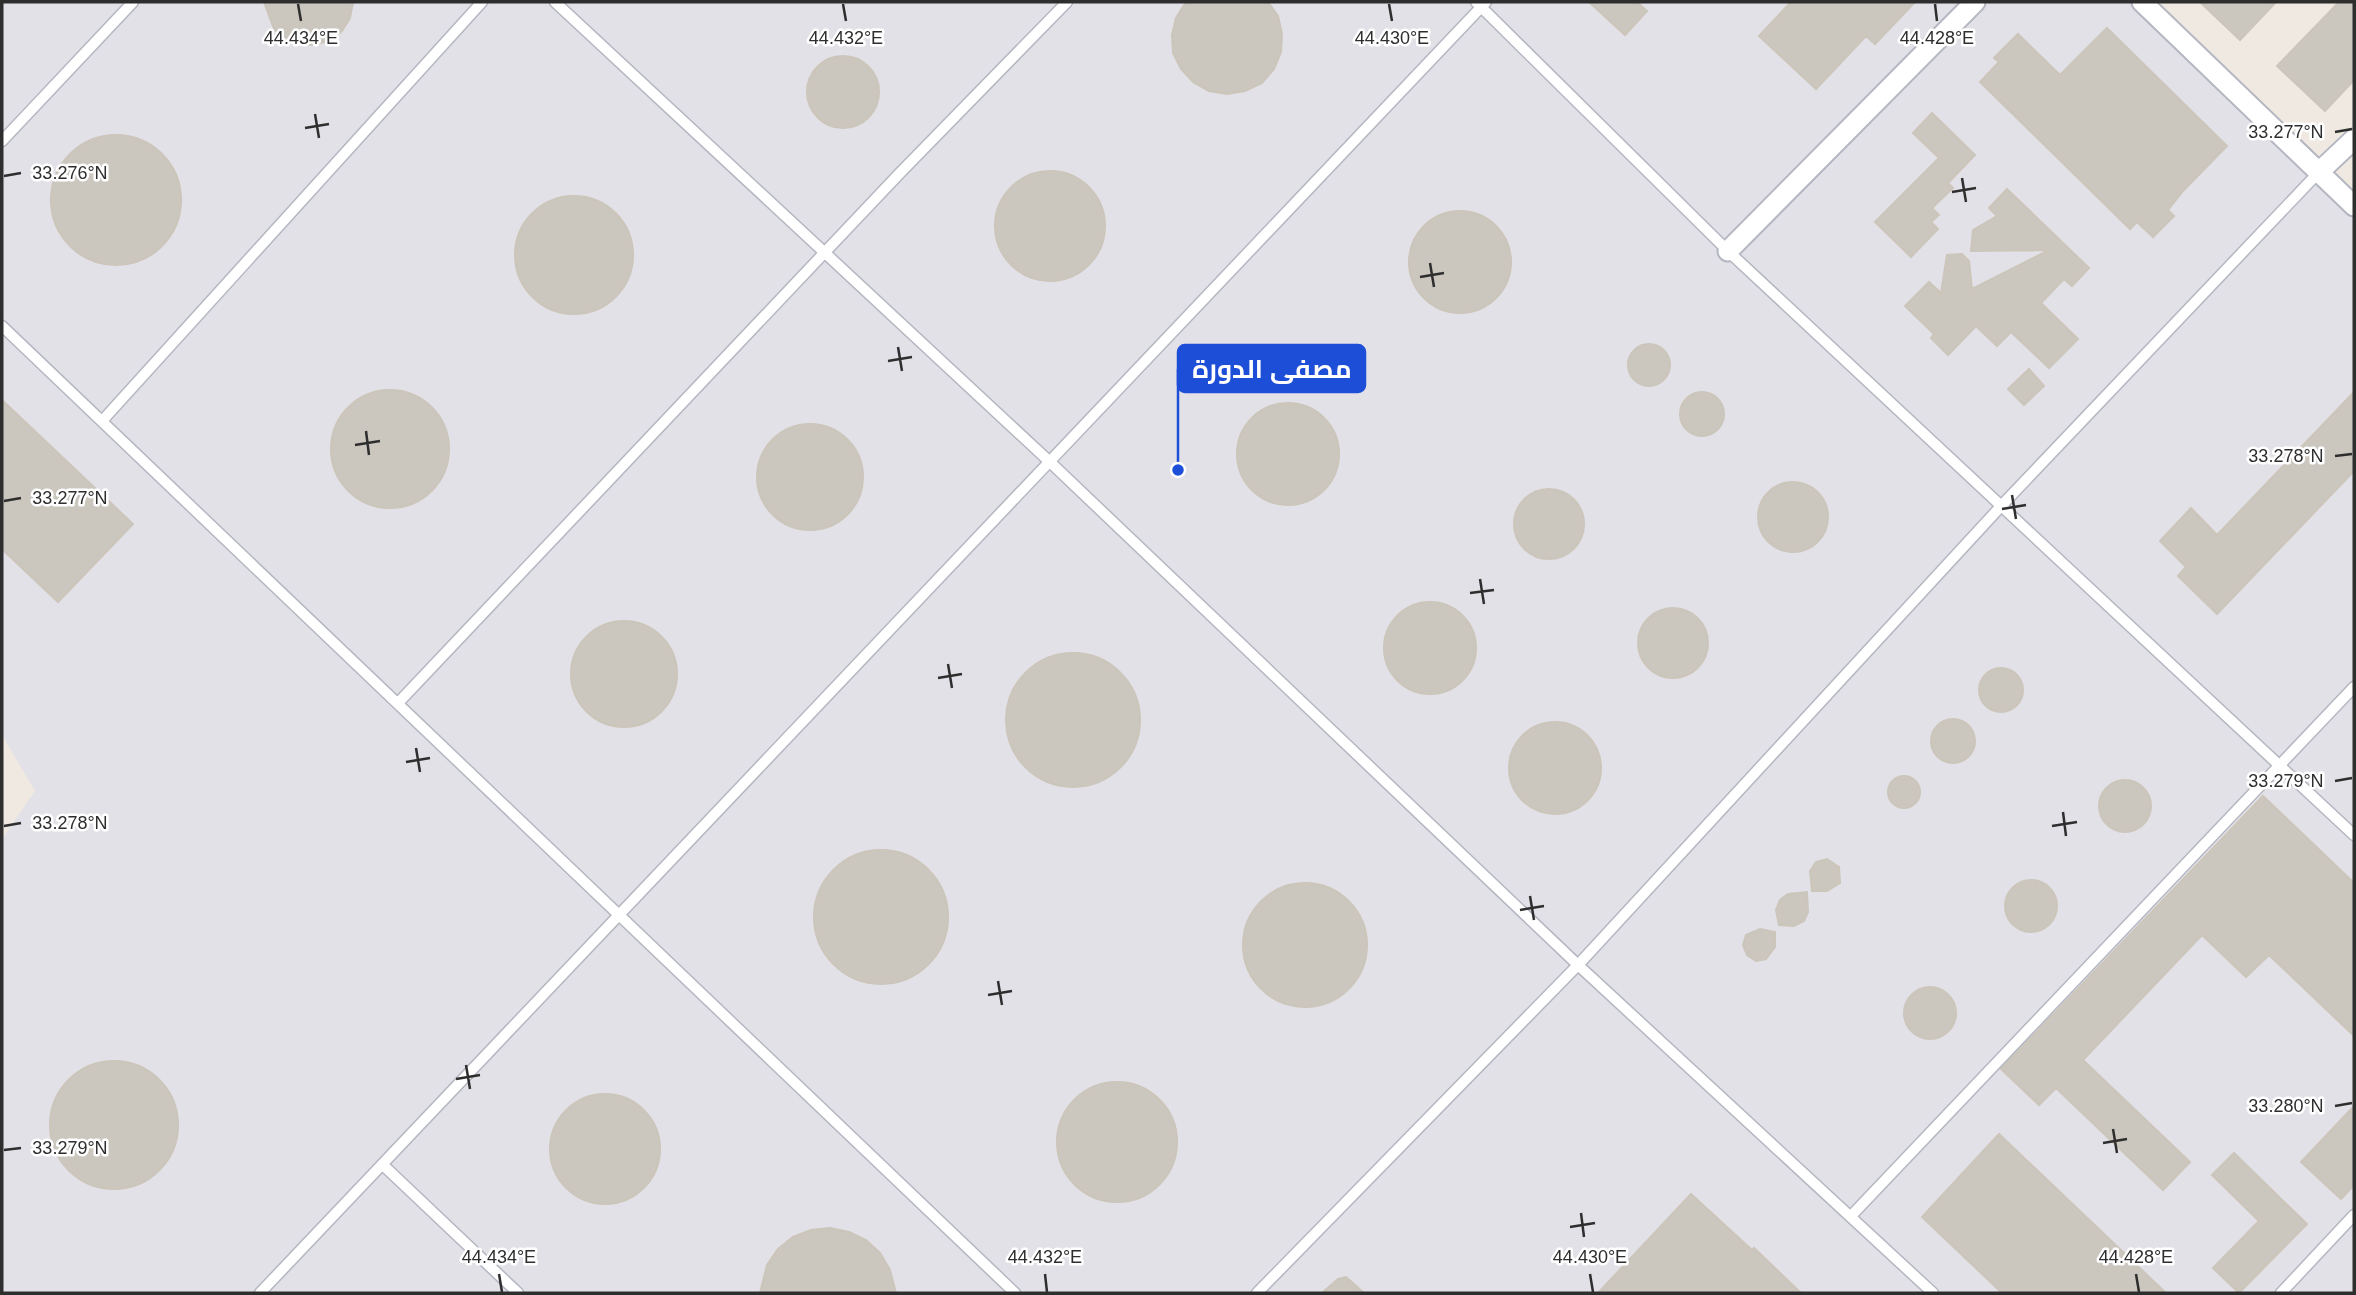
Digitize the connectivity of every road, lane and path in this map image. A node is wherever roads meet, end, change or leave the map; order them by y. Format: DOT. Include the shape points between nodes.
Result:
graph roads {
  1 [pos="133,2"];
  2 [pos="482,2"];
  3 [pos="555,2"];
  4 [pos="1067,2"];
  5 [pos="1975,2"];
  6 [pos="2142,2"];
  7 [pos="1481,3"];
  8 [pos="2354,139"];
  9 [pos="2,141"];
  10 [pos="2319,172"];
  11 [pos="2354,206"];
  12 [pos="1728,251"];
  13 [pos="825,253"];
  14 [pos="2,326"];
  15 [pos="102,421"];
  16 [pos="1051,463"];
  17 [pos="2003,505"];
  18 [pos="2354,687"];
  19 [pos="398,703"];
  20 [pos="2280,764"];
  21 [pos="2354,835"];
  22 [pos="619,913"];
  23 [pos="1578,965"];
  24 [pos="383,1165"];
  25 [pos="2354,1215"];
  26 [pos="1851,1216"];
  27 [pos="260,1293"];
  28 [pos="518,1293"];
  29 [pos="1015,1293"];
  30 [pos="1257,1293"];
  31 [pos="1933,1293"];
  32 [pos="2281,1293"];
  1 -- 9 [label="lane"];
  2 -- 15 [label="lane"];
  3 -- 13 [label="lane"];
  4 -- 13 [label="lane"];
  5 -- 12 [label="street"];
  6 -- 10 [label="street"];
  7 -- 12 [label="lane"];
  7 -- 16 [label="lane"];
  8 -- 10 [label="street"];
  10 -- 11 [label="street"];
  10 -- 17 [label="lane"];
  12 -- 17 [label="lane"];
  13 -- 16 [label="lane"];
  13 -- 19 [label="lane"];
  14 -- 15 [label="lane"];
  15 -- 19 [label="lane"];
  16 -- 22 [label="lane"];
  16 -- 23 [label="lane"];
  17 -- 20 [label="lane"];
  17 -- 23 [label="lane"];
  18 -- 20 [label="lane"];
  19 -- 22 [label="lane"];
  20 -- 21 [label="lane"];
  20 -- 26 [label="lane"];
  22 -- 24 [label="lane"];
  22 -- 29 [label="lane"];
  23 -- 26 [label="lane"];
  23 -- 30 [label="lane"];
  24 -- 27 [label="lane"];
  24 -- 28 [label="lane"];
  25 -- 32 [label="lane"];
  26 -- 31 [label="lane"];
}
